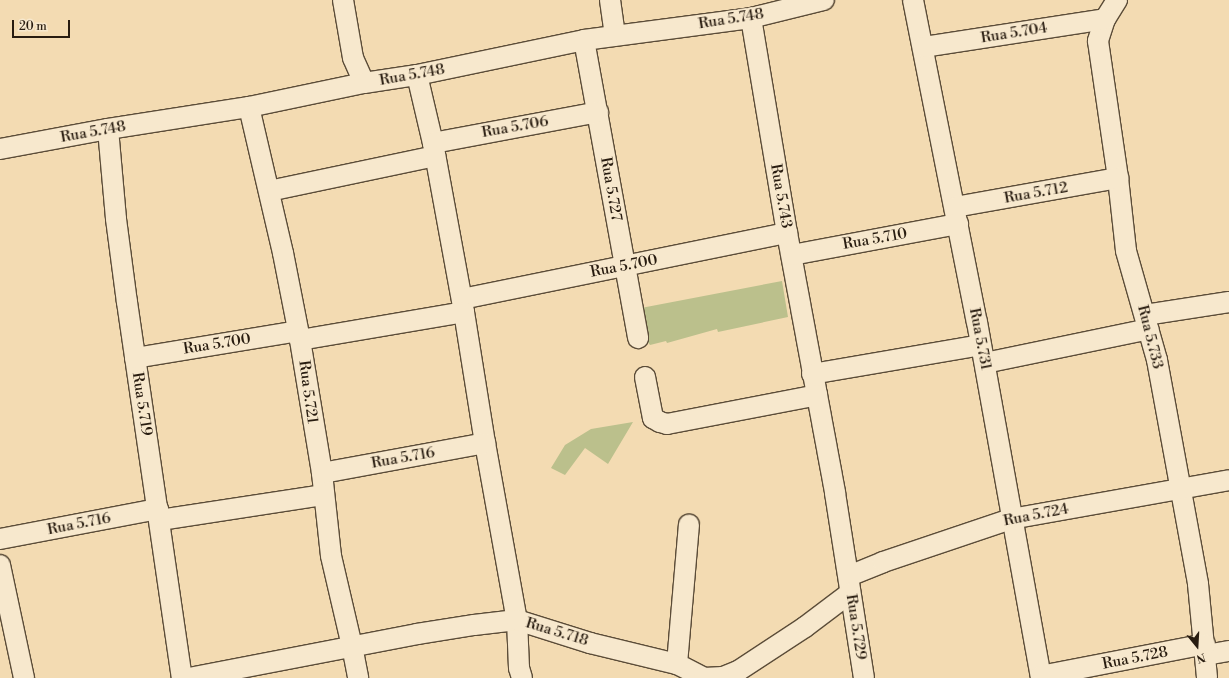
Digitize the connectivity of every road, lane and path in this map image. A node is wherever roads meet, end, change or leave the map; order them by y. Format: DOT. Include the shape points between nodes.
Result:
graph roads {
  1 [pos="343,0"];
  2 [pos="610,0"];
  3 [pos="824,0"];
  4 [pos="913,0"];
  5 [pos="1117,0"];
  6 [pos="751,18"];
  7 [pos="1105,20"];
  8 [pos="615,36"];
  9 [pos="584,40"];
  10 [pos="923,47"];
  11 [pos="417,75"];
  12 [pos="364,83"];
  13 [pos="249,107"];
  14 [pos="598,112"];
  15 [pos="108,129"];
  16 [pos="0,149"];
  17 [pos="434,149"];
  18 [pos="1118,178"];
  19 [pos="269,191"];
  20 [pos="956,216"];
  21 [pos="787,233"];
  22 [pos="792,255"];
  23 [pos="624,265"];
  24 [pos="1229,302"];
  25 [pos="463,305"];
  26 [pos="1147,322"];
  27 [pos="299,335"];
  28 [pos="638,338"];
  29 [pos="983,354"];
  30 [pos="135,358"];
  31 [pos="812,374"];
  32 [pos="645,377"];
  33 [pos="817,395"];
  34 [pos="485,443"];
  35 [pos="322,473"];
  36 [pos="1229,480"];
  37 [pos="1182,490"];
  38 [pos="324,495"];
  39 [pos="159,515"];
  40 [pos="1011,519"];
  41 [pos="689,525"];
  42 [pos="0,539"];
  43 [pos="0,565"];
  44 [pos="850,584"];
  45 [pos="517,620"];
  46 [pos="352,646"];
  47 [pos="1205,650"];
  48 [pos="1229,651"];
  49 [pos="677,664"];
  50 [pos="1041,677"];
  51 [pos="24,678"];
  52 [pos="182,678"];
  53 [pos="189,678"];
  54 [pos="358,678"];
  55 [pos="522,678"];
  56 [pos="704,678"];
  57 [pos="864,678"];
  58 [pos="1207,678"];
  1 -- 12 [label="street" via="353,58"];
  2 -- 8 [label="street"];
  3 -- 6 [label="street, Rua 5.748"];
  4 -- 10 [label="street, Rua 5.731"];
  5 -- 7 [label="street, Rua 5.733"];
  6 -- 8 [label="street, Rua 5.748"];
  6 -- 21 [label="street, Rua 5.743"];
  7 -- 10 [label="street, Rua 5.704"];
  7 -- 18 [label="street, Rua 5.733" via="1098,41"];
  8 -- 9 [label="street, Rua 5.748"];
  9 -- 11 [label="street, Rua 5.748"];
  9 -- 14 [label="street, Rua 5.727"];
  10 -- 20 [label="street, Rua 5.731"];
  11 -- 12 [label="street, Rua 5.748"];
  11 -- 17 [label="street"];
  12 -- 13 [label="street, Rua 5.748"];
  13 -- 15 [label="street, Rua 5.748"];
  13 -- 19 [label="street, Rua 5.721"];
  14 -- 17 [label="street, Rua 5.706"];
  14 -- 23 [label="street, Rua 5.727"];
  15 -- 16 [label="street, Rua 5.748"];
  15 -- 30 [label="street, Rua 5.719" via="116,220"];
  17 -- 19 [label="street, Rua 5.706"];
  17 -- 25 [label="street"];
  18 -- 20 [label="street, Rua 5.712"];
  18 -- 26 [label="street, Rua 5.733" via="1126,251"];
  19 -- 27 [label="street, Rua 5.721"];
  20 -- 22 [label="street, Rua 5.710"];
  20 -- 29 [label="street, Rua 5.731"];
  21 -- 22 [label="street, Rua 5.743"];
  21 -- 23 [label="street, Rua 5.700"];
  22 -- 31 [label="street, Rua 5.743"];
  23 -- 25 [label="street, Rua 5.700"];
  23 -- 28 [label="street, Rua 5.727"];
  24 -- 26 [label="street"];
  25 -- 27 [label="street, Rua 5.700"];
  25 -- 34 [label="street"];
  26 -- 29 [label="street"];
  26 -- 37 [label="street, Rua 5.733" via="1157,360"];
  27 -- 30 [label="street, Rua 5.700"];
  27 -- 35 [label="street, Rua 5.721"];
  29 -- 31 [label="street"];
  29 -- 40 [label="street, Rua 5.731"];
  30 -- 39 [label="street, Rua 5.719"];
  31 -- 33 [label="street, Rua 5.743"];
  32 -- 33 [label="street" via="653,418 667,424"];
  33 -- 44 [label="street, Rua 5.729"];
  34 -- 35 [label="street, Rua 5.716"];
  34 -- 45 [label="street"];
  35 -- 38 [label="street, Rua 5.721"];
  36 -- 37 [label="street, Rua 5.724"];
  37 -- 40 [label="street, Rua 5.724" via="1145,494"];
  37 -- 47 [label="street, Rua 5.733" via="1198,584"];
  38 -- 39 [label="street, Rua 5.716"];
  38 -- 46 [label="street, Rua 5.721" via="331,556"];
  39 -- 42 [label="street, Rua 5.716"];
  39 -- 52 [label="street, Rua 5.719"];
  40 -- 44 [label="street, Rua 5.724" via="883,562"];
  40 -- 50 [label="street, Rua 5.731"];
  41 -- 49 [label="street"];
  43 -- 51 [label="street"];
  44 -- 56 [label="street, Rua 5.718" via="805,627 738,671 722,677"];
  44 -- 57 [label="street, Rua 5.729"];
  45 -- 46 [label="street, Rua 5.718"];
  45 -- 49 [label="street, Rua 5.718"];
  45 -- 55 [label="street" via="519,668"];
  46 -- 53 [label="street, Rua 5.718"];
  46 -- 54 [label="street, Rua 5.721"];
  47 -- 48 [label="street, Rua 5.728"];
  47 -- 50 [label="street, Rua 5.728"];
  47 -- 58 [label="street, Rua 5.733"];
  49 -- 56 [label="street, Rua 5.718"];
}
